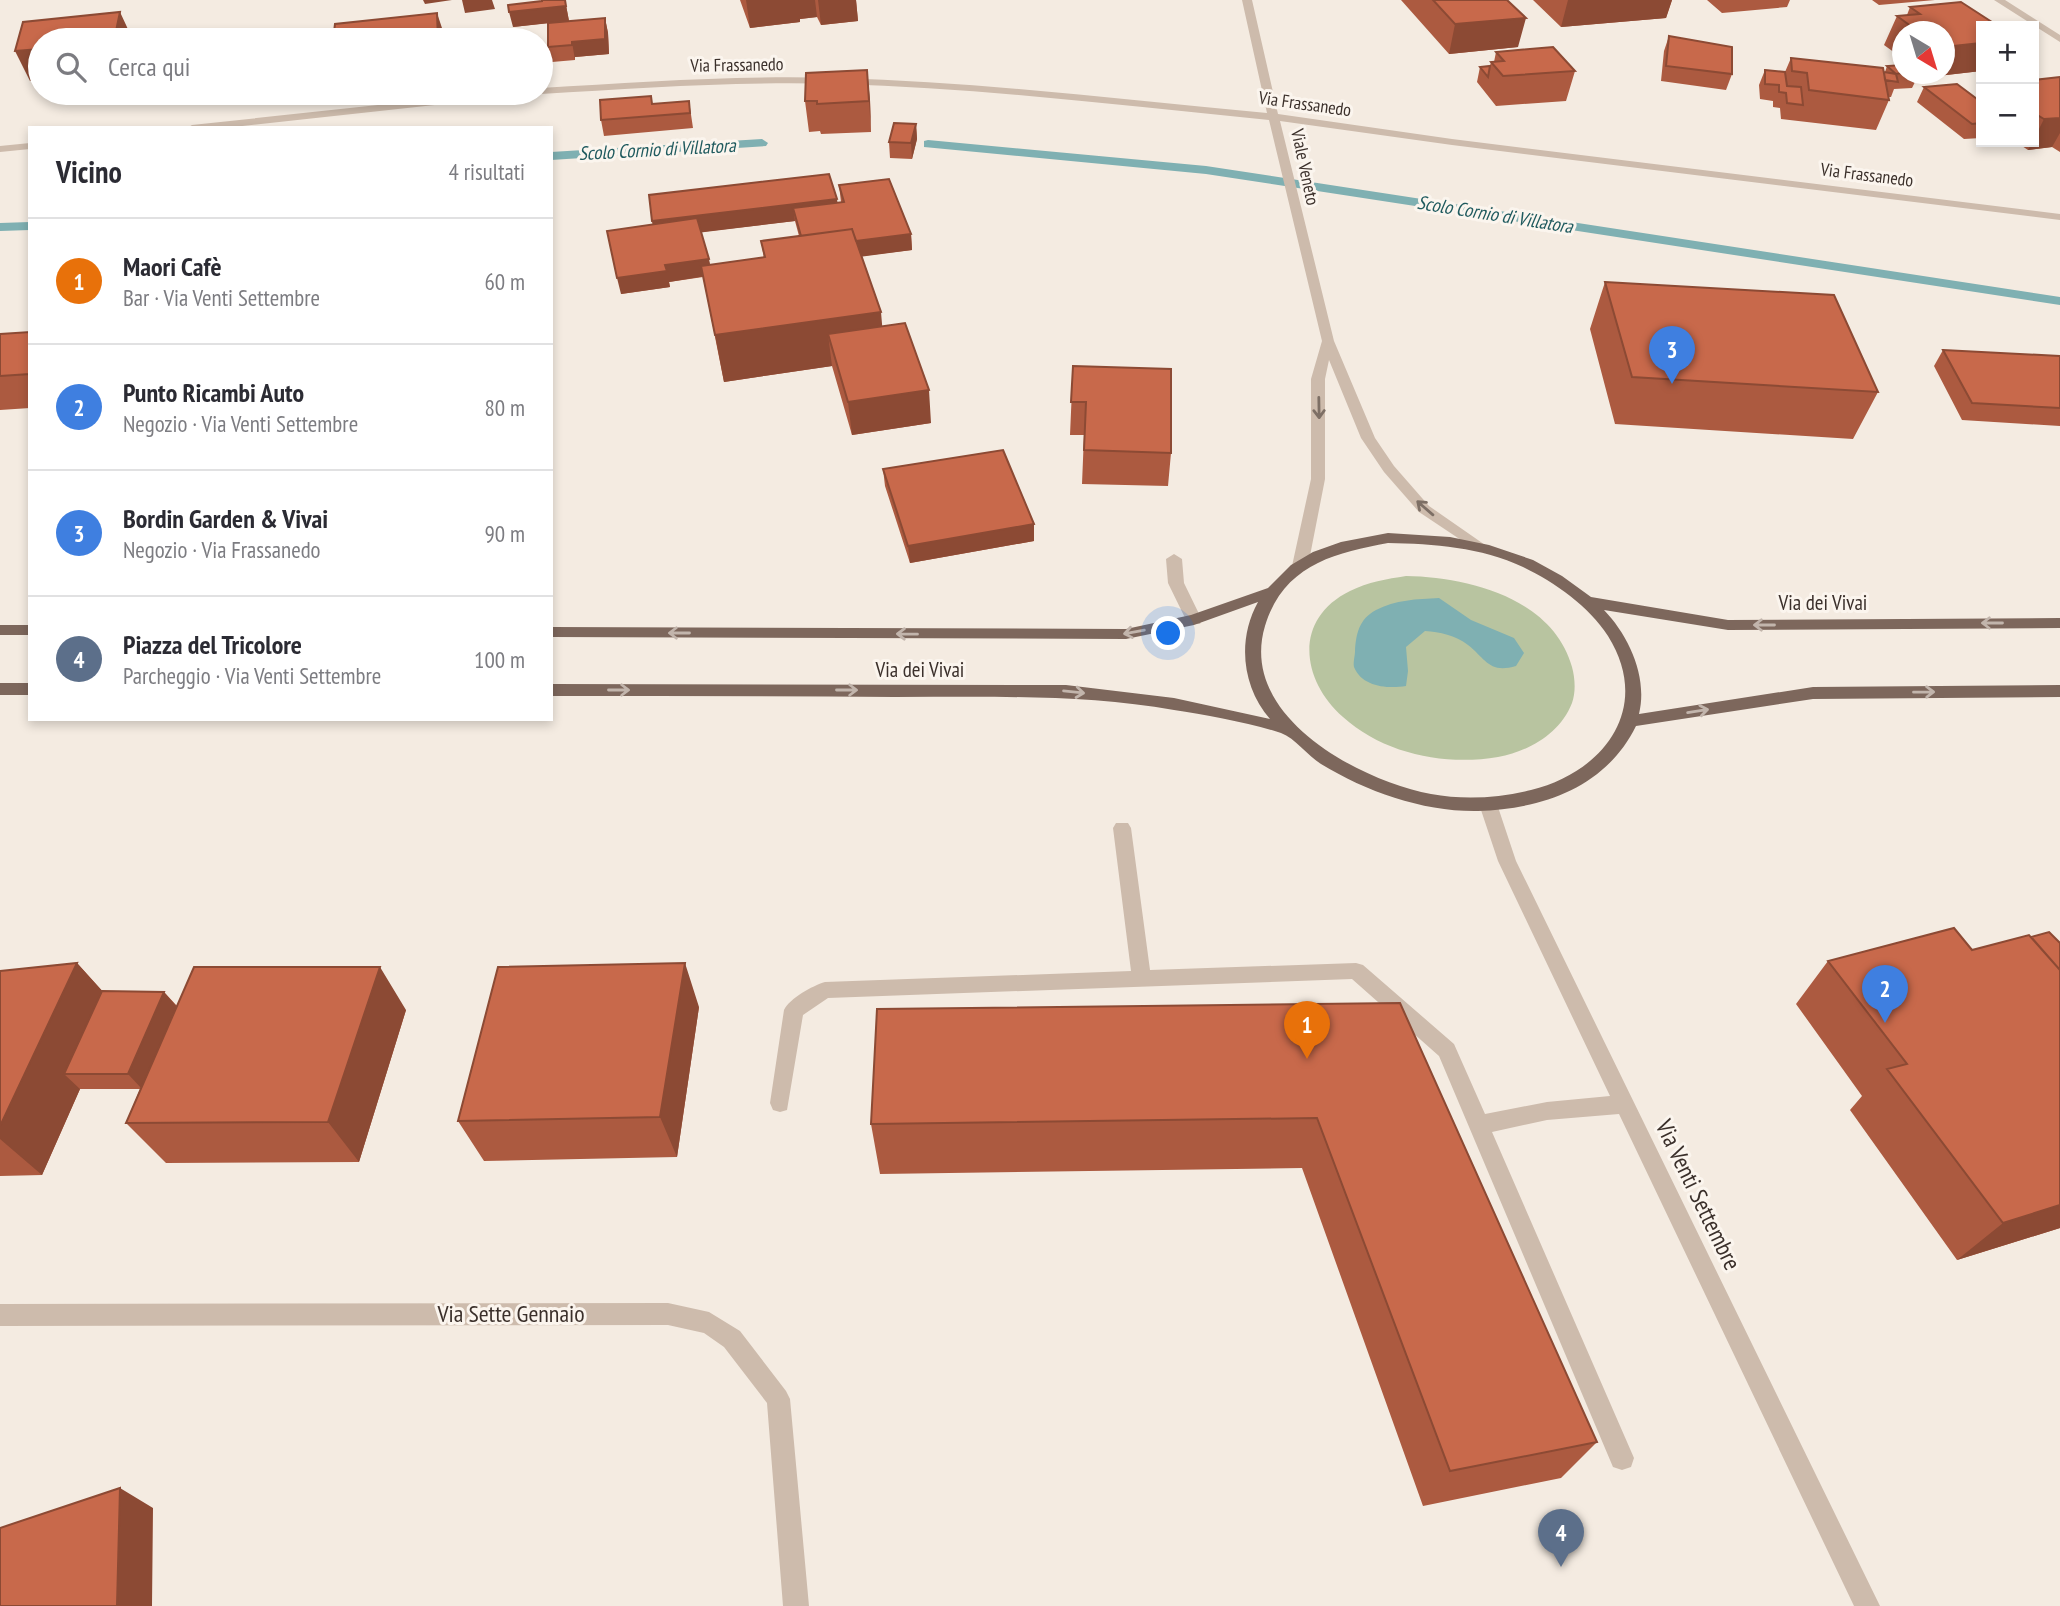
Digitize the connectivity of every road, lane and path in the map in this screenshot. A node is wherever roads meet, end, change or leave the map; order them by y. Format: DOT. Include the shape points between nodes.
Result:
graph roads {
  1 [pos="1247,0"];
  2 [pos="1998,0"];
  3 [pos="2060,39"];
  4 [pos="553,90"];
  5 [pos="405,105"];
  6 [pos="1275,117"];
  7 [pos="211,126"];
  8 [pos="28,146"];
  9 [pos="0,149"];
  10 [pos="2060,217"];
  11 [pos="1328,341"];
  12 [pos="1481,547"];
  13 [pos="1174,559"];
  14 [pos="1300,566"];
  15 [pos="1270,592"];
  16 [pos="1588,602"];
  17 [pos="1194,620"];
  18 [pos="2060,623"];
  19 [pos="0,630"];
  20 [pos="28,630"];
  21 [pos="553,632"];
  22 [pos="0,689"];
  23 [pos="28,689"];
  24 [pos="553,690"];
  25 [pos="2060,691"];
  26 [pos="1631,721"];
  27 [pos="1285,728"];
  28 [pos="1488,804"];
  29 [pos="1122,828"];
  30 [pos="1142,979"];
  31 [pos="780,1103"];
  32 [pos="1625,1104"];
  33 [pos="1479,1125"];
  34 [pos="0,1315"];
  35 [pos="1622,1458"];
  36 [pos="796,1606"];
  37 [pos="1867,1606"];
  1 -- 6 [label="street, Viale Veneto"];
  2 -- 3 [label="street"];
  4 -- 6 [label="street, Via Frassanedo" via="838,81 991,90"];
  5 -- 7 [label="street"];
  6 -- 10 [label="street, Via Frassanedo"];
  6 -- 11 [label="street, Viale Veneto"];
  8 -- 9 [label="street"];
  12 -- 11 [label="street, Viale Veneto, one-way" via="1424,509 1389,468 1368,438"];
  11 -- 14 [label="street, Viale Veneto, one-way" via="1318,379 1318,479"];
  12 -- 14 [label="main road" via="1441,539 1388,538 1340,547"];
  12 -- 16 [label="main road" via="1545,572"];
  13 -- 17 [label="street" via="1176,583"];
  14 -- 15 [label="main road"];
  15 -- 17 [label="main road, Via dei Vivai"];
  15 -- 27 [label="main road" via="1254,623 1250,657 1261,693"];
  18 -- 16 [label="main road, Via dei Vivai, one-way" via="1728,625"];
  16 -- 26 [label="main road" via="1619,639 1634,680"];
  17 -- 21 [label="main road, Via dei Vivai, one-way" via="1126,634 1066,636"];
  19 -- 20 [label="main road"];
  22 -- 23 [label="main road"];
  24 -- 27 [label="main road, Via dei Vivai, one-way" via="1066,691 1174,704"];
  26 -- 25 [label="main road, one-way" via="1813,694"];
  26 -- 28 [label="main road" via="1613,753 1581,779 1538,796"];
  27 -- 28 [label="main road" via="1324,760 1374,786 1430,801"];
  28 -- 32 [label="street, Via Venti Settembre" via="1507,861"];
  29 -- 30 [label="street"];
  30 -- 31 [label="street" via="825,990 794,1010"];
  30 -- 33 [label="street" via="1356,971 1447,1050"];
  32 -- 33 [label="street" via="1547,1111"];
  32 -- 37 [label="street, Via Venti Settembre"];
  33 -- 35 [label="street"];
  34 -- 36 [label="street, Via Sette Gennaio" via="668,1314 709,1323 733,1339 778,1399"];
}
